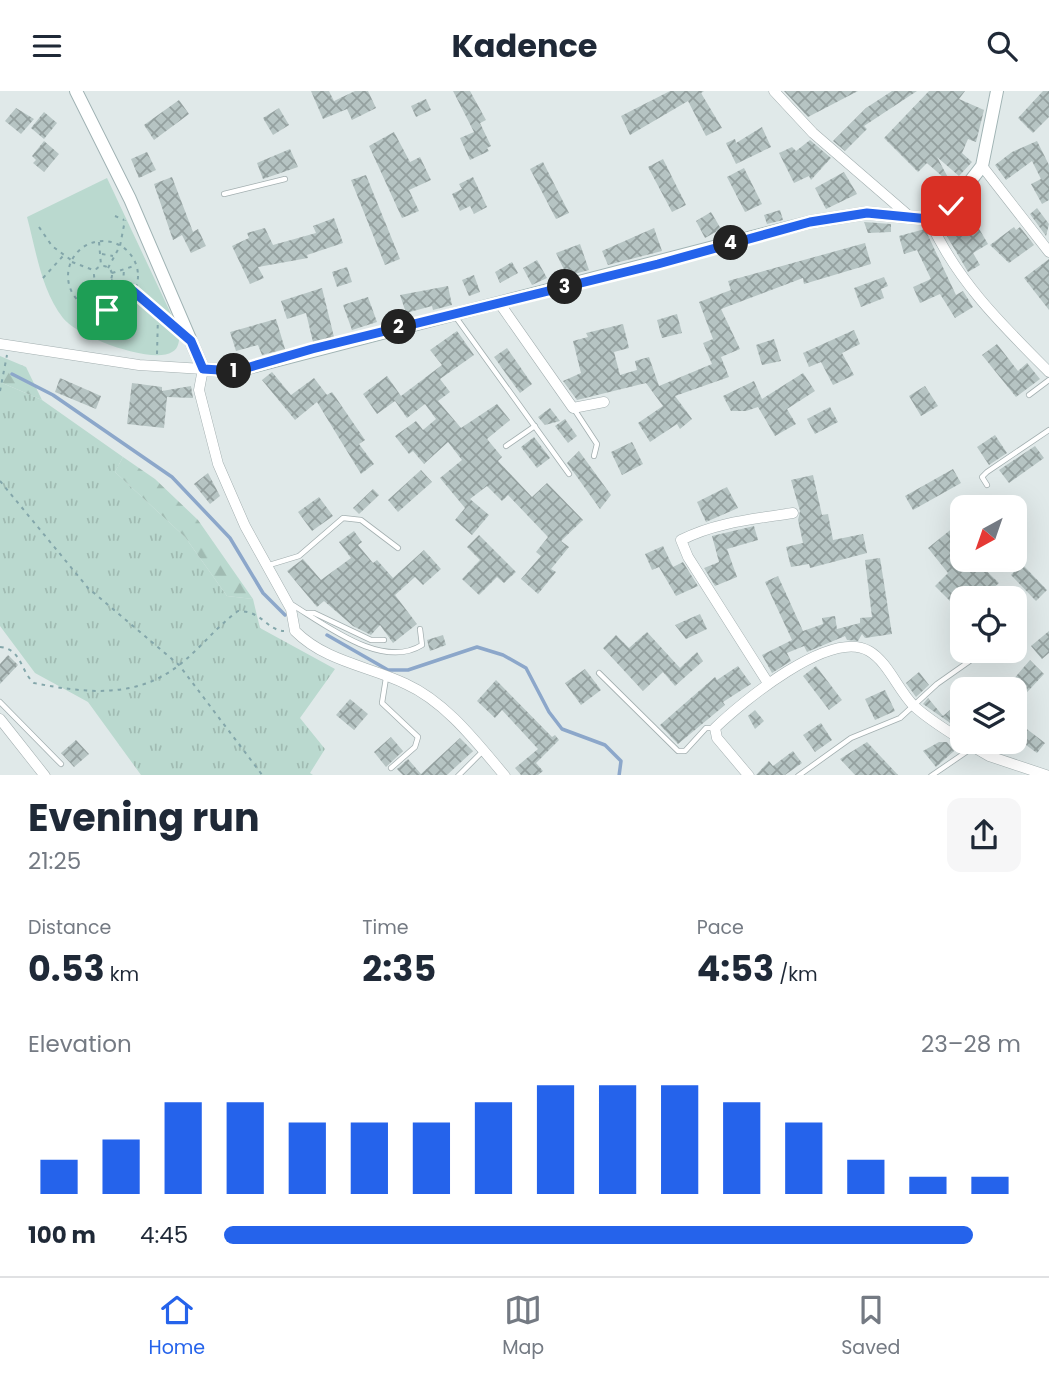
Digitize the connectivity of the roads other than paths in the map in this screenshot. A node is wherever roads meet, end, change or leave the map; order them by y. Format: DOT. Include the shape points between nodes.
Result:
graph roads {
  1 [pos="76,91"];
  2 [pos="774,91"];
  3 [pos="997,91"];
  4 [pos="982,166"];
  5 [pos="285,180"];
  6 [pos="224,194"];
  7 [pos="909,216"];
  8 [pos="929,219"];
  9 [pos="1049,252"];
  10 [pos="500,304"];
  11 [pos="454,315"];
  12 [pos="4,345"];
  13 [pos="203,369"];
  14 [pos="1049,372"];
  15 [pos="1049,380"];
  16 [pos="1029,394"];
  17 [pos="604,402"];
  18 [pos="573,408"];
  19 [pos="534,426"];
  20 [pos="1049,430"];
  21 [pos="506,446"];
  22 [pos="594,456"];
  23 [pos="569,474"];
  24 [pos="987,485"];
  25 [pos="793,513"];
  26 [pos="398,548"];
  27 [pos="265,566"];
  28 [pos="289,606"];
  29 [pos="306,613"];
  30 [pos="420,629"];
  31 [pos="384,640"];
  32 [pos="967,663"];
  33 [pos="599,673"];
  34 [pos="386,677"];
  35 [pos="768,683"];
  36 [pos="0,702"];
  37 [pos="914,706"];
  38 [pos="0,719"];
  39 [pos="715,728"];
  40 [pos="950,731"];
  41 [pos="484,751"];
  42 [pos="955,754"];
  43 [pos="987,754"];
  44 [pos="61,764"];
  45 [pos="391,768"];
  46 [pos="45,775"];
  47 [pos="458,775"];
  48 [pos="505,775"];
  49 [pos="749,775"];
  50 [pos="798,775"];
  51 [pos="932,775"];
  52 [pos="1049,775"];
  1 -- 13 [label="street"];
  2 -- 7 [label="street" via="813,132"];
  3 -- 4 [label="street"];
  4 -- 8 [label="street" via="951,206"];
  4 -- 9 [label="street"];
  5 -- 6 [label="lane"];
  7 -- 8 [label="street"];
  7 -- 10 [label="street" via="867,213 810,222"];
  8 -- 14 [label="street" via="944,253 973,293"];
  10 -- 11 [label="street"];
  10 -- 18 [label="street"];
  11 -- 13 [label="street" via="236,371"];
  11 -- 19 [label="lane"];
  12 -- 13 [label="street"];
  13 -- 27 [label="street" via="199,390 218,464"];
  15 -- 16 [label="lane"];
  17 -- 18 [label="street"];
  18 -- 22 [label="lane" via="597,444"];
  19 -- 21 [label="lane"];
  19 -- 23 [label="lane"];
  20 -- 24 [label="lane" via="986,473 982,477"];
  25 -- 35 [label="street" via="727,523 681,540"];
  26 -- 27 [label="lane" via="361,520 343,518 299,556"];
  27 -- 28 [label="street"];
  28 -- 29 [label="lane"];
  28 -- 34 [label="street" via="295,631 321,651"];
  29 -- 30 [label="lane" via="393,655 422,645"];
  29 -- 31 [label="lane" via="371,640"];
  32 -- 37 [label="lane"];
  33 -- 39 [label="lane" via="678,751 684,751 706,728"];
  34 -- 41 [label="street" via="407,684 436,704"];
  34 -- 45 [label="lane" via="382,703 418,737 415,747"];
  35 -- 37 [label="street" via="828,653 856,647 870,652"];
  35 -- 39 [label="street"];
  36 -- 44 [label="lane"];
  37 -- 40 [label="street"];
  37 -- 50 [label="lane" via="900,718 851,738"];
  38 -- 46 [label="street"];
  39 -- 49 [label="street" via="717,738"];
  41 -- 47 [label="lane"];
  41 -- 48 [label="street"];
  42 -- 51 [label="lane"];
  43 -- 52 [label="street"];
}
